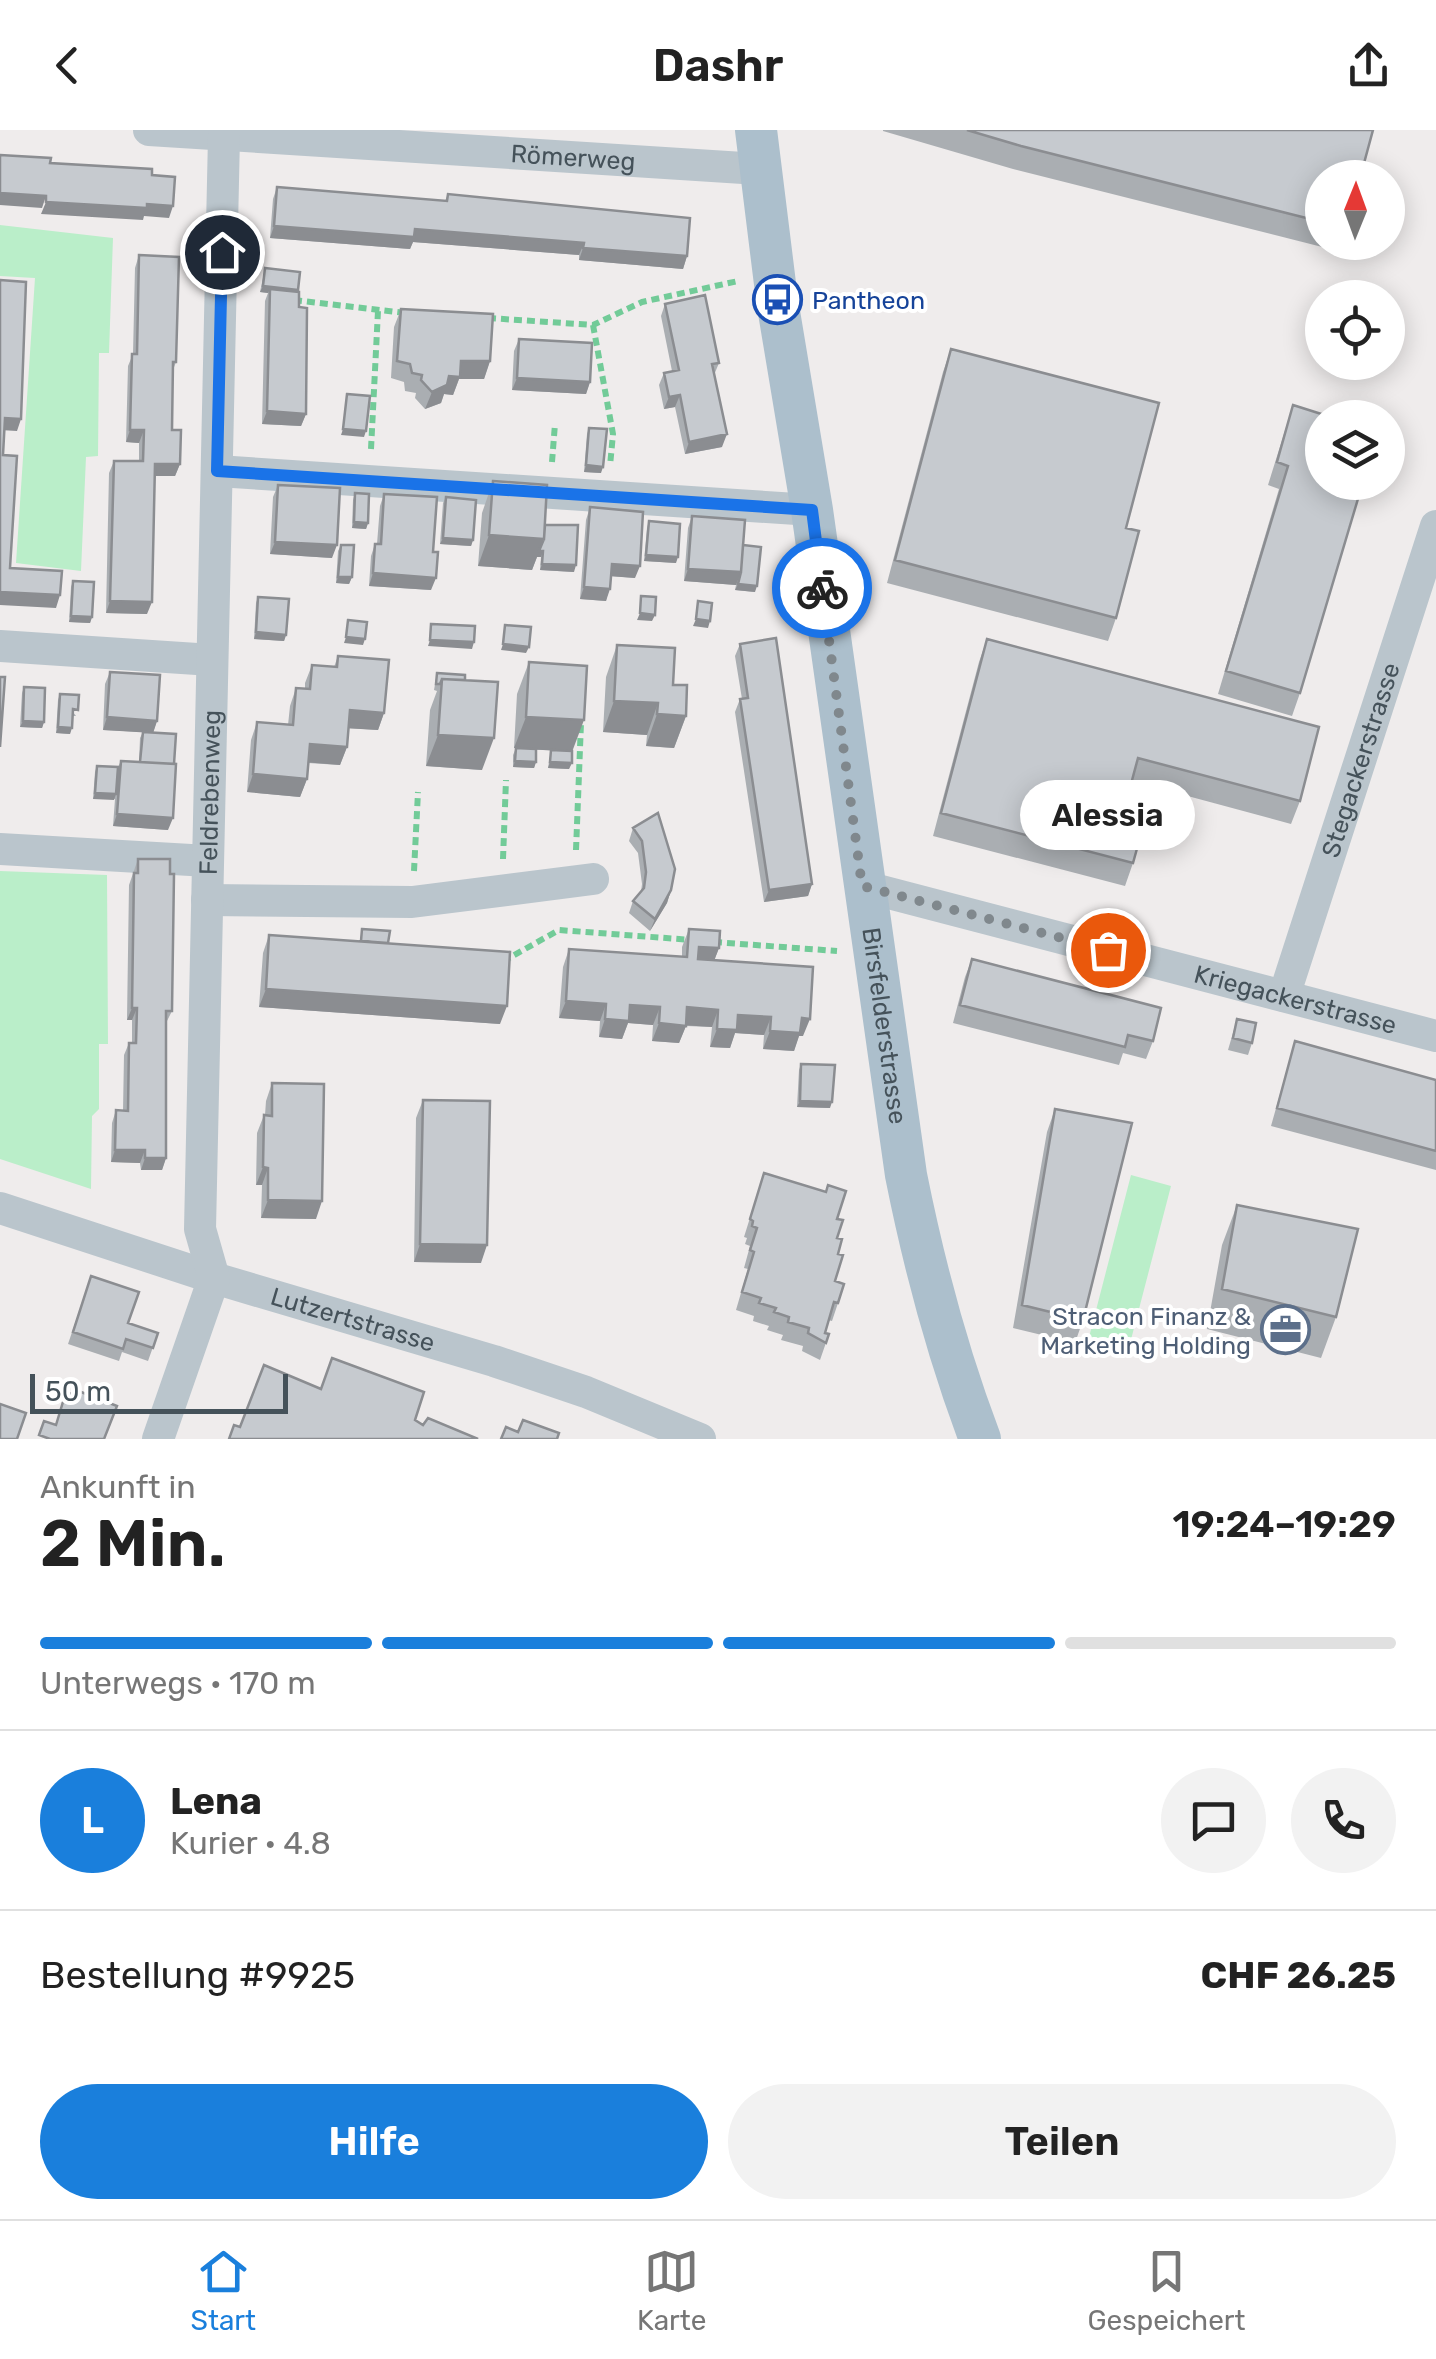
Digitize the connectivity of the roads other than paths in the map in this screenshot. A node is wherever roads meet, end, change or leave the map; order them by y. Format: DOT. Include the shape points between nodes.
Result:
graph roads {
  1 [pos="149,130"];
  2 [pos="224,136"];
  3 [pos="757,150"];
  4 [pos="217,471"];
  5 [pos="812,510"];
  6 [pos="1436,526"];
  7 [pos="0,646"];
  8 [pos="212,660"];
  9 [pos="0,849"];
  10 [pos="208,861"];
  11 [pos="584,880"];
  12 [pos="862,886"];
  13 [pos="207,900"];
  14 [pos="1284,996"];
  15 [pos="1436,1036"];
  16 [pos="0,1208"];
  17 [pos="214,1278"];
  18 [pos="158,1439"];
  19 [pos="700,1439"];
  20 [pos="980,1439"];
  1 -- 2 [label="street, Römerweg"];
  2 -- 3 [label="street, Römerweg"];
  2 -- 4 [label="street, Feldrebenweg"];
  3 -- 5 [label="main road, Birsfelderstrasse"];
  4 -- 5 [label="street"];
  4 -- 8 [label="street, Feldrebenweg"];
  5 -- 12 [label="main road, Birsfelderstrasse"];
  6 -- 14 [label="street, Stegackerstrasse"];
  7 -- 8 [label="street"];
  8 -- 10 [label="street, Feldrebenweg"];
  9 -- 10 [label="street"];
  10 -- 13 [label="street, Feldrebenweg"];
  11 -- 13 [label="street" via="412,902"];
  12 -- 14 [label="street, Kriegackerstrasse"];
  12 -- 20 [label="main road, Birsfelderstrasse" via="924,1267"];
  13 -- 17 [label="street, Feldrebenweg" via="200,1230"];
  14 -- 15 [label="street, Kriegackerstrasse"];
  16 -- 17 [label="street, Lutzertstrasse"];
  17 -- 18 [label="street"];
  17 -- 19 [label="street, Lutzertstrasse" via="494,1361"];
}
